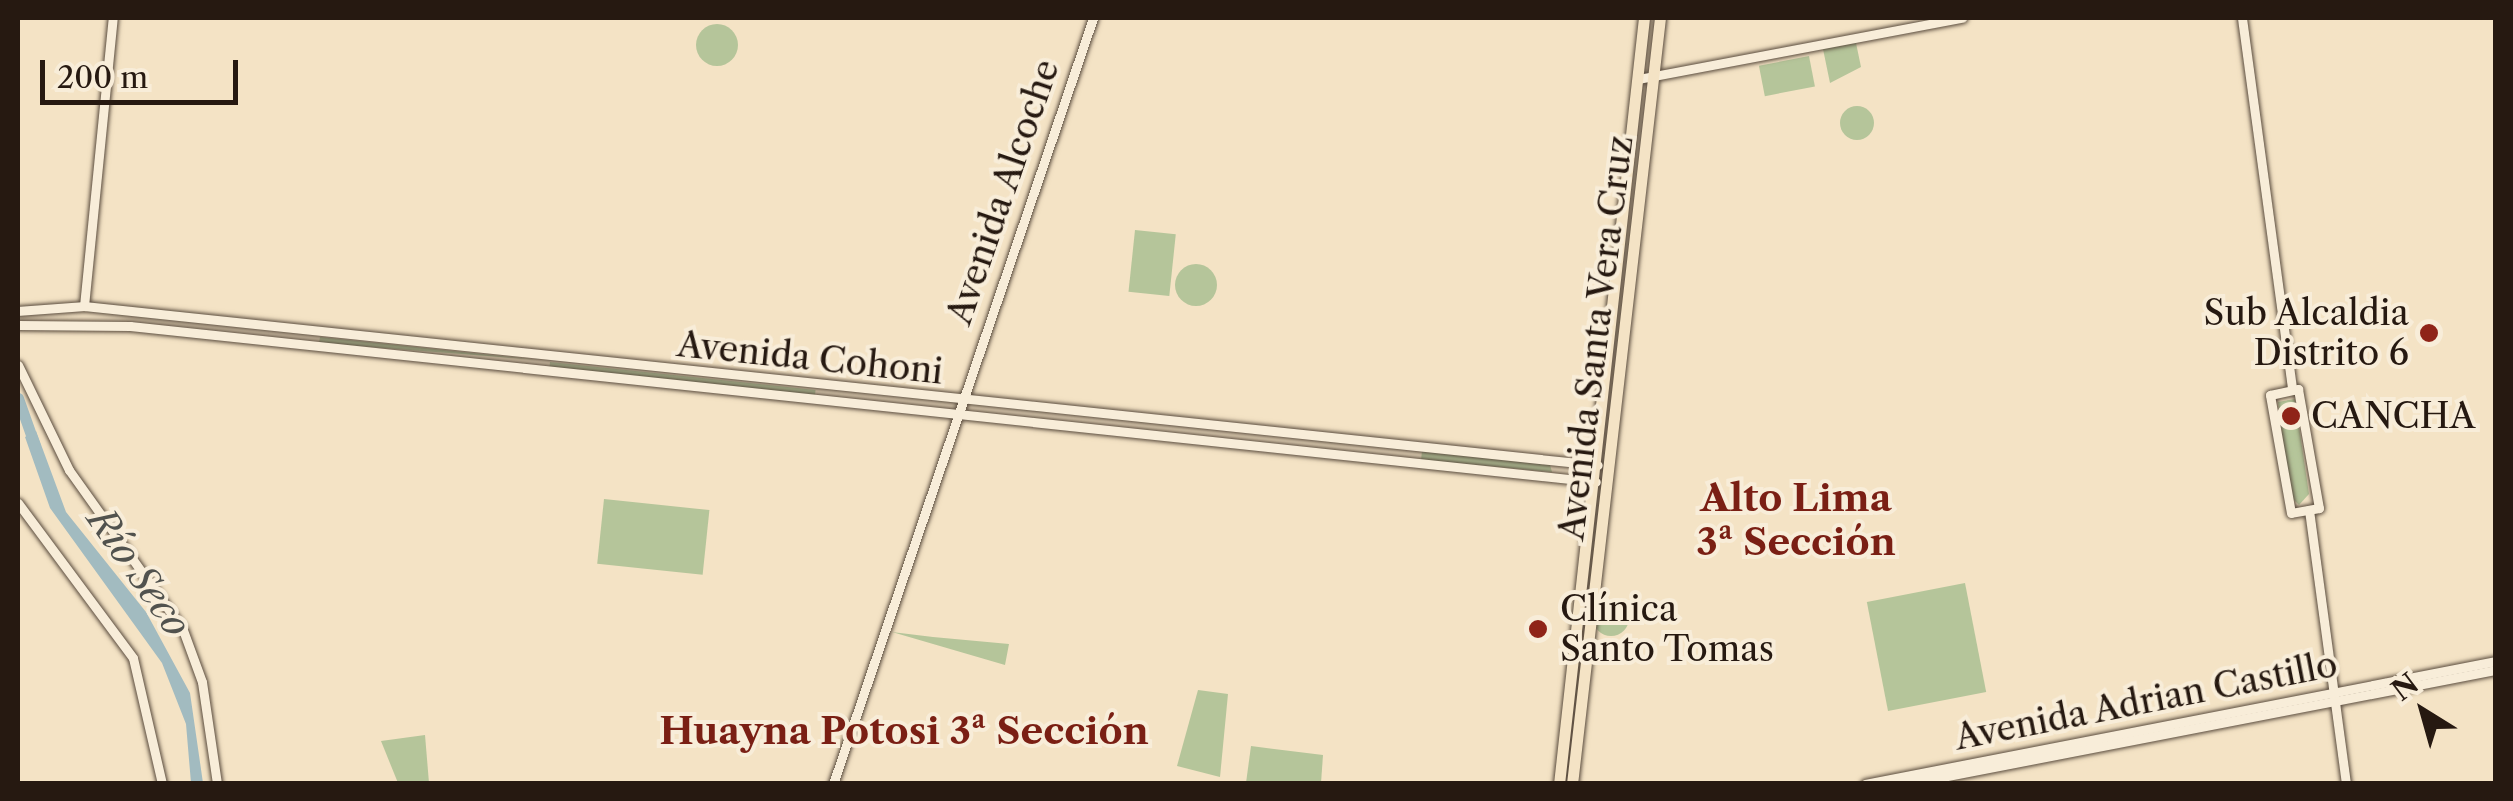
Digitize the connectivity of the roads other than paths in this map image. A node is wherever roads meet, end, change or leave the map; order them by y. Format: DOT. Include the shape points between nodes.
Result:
graph roads {
  1 [pos="114,18"];
  2 [pos="1093,18"];
  3 [pos="1644,18"];
  4 [pos="1660,18"];
  5 [pos="1962,18"];
  6 [pos="2242,18"];
  7 [pos="1653,78"];
  8 [pos="1638,79"];
  9 [pos="84,306"];
  10 [pos="18,311"];
  11 [pos="18,325"];
  12 [pos="18,364"];
  13 [pos="2295,390"];
  14 [pos="960,401"];
  15 [pos="956,417"];
  16 [pos="1598,465"];
  17 [pos="1596,482"];
  18 [pos="18,503"];
  19 [pos="2314,509"];
  20 [pos="2496,661"];
  21 [pos="2496,670"];
  22 [pos="2334,698"];
  23 [pos="162,784"];
  24 [pos="218,784"];
  25 [pos="832,784"];
  26 [pos="1560,784"];
  27 [pos="1572,784"];
  28 [pos="1865,784"];
  29 [pos="1906,784"];
  30 [pos="2346,784"];
  1 -- 9 [label="street"];
  2 -- 14 [label="street, Avenida Alcoche"];
  3 -- 8 [label="main road, Avenida Santa Vera Cruz"];
  4 -- 7 [label="main road, Avenida Santa Vera Cruz"];
  5 -- 7 [label="street"];
  6 -- 13 [label="street"];
  7 -- 8 [label="street"];
  7 -- 27 [label="main road, Avenida Santa Vera Cruz"];
  8 -- 16 [label="main road, Avenida Santa Vera Cruz"];
  9 -- 10 [label="street, Avenida Cohoni"];
  9 -- 14 [label="street, Avenida Cohoni"];
  11 -- 15 [label="street, Avenida Cohoni" via="130,326"];
  12 -- 24 [label="street" via="69,470 183,630 202,682"];
  13 -- 19 [label="street"];
  13 -- 19 [label="street" via="2270,395 2292,513"];
  14 -- 15 [label="street, Avenida Alcoche"];
  14 -- 16 [label="street, Avenida Cohoni"];
  15 -- 17 [label="street, Avenida Cohoni"];
  15 -- 25 [label="street, Avenida Alcoche"];
  16 -- 17 [label="main road, Avenida Santa Vera Cruz"];
  17 -- 26 [label="main road, Avenida Santa Vera Cruz"];
  18 -- 23 [label="street" via="133,658"];
  19 -- 22 [label="street"];
  20 -- 22 [label="street, Avenida Adrian Castillo"];
  21 -- 22 [label="street, Avenida Adrian Castillo"];
  22 -- 28 [label="street, Avenida Adrian Castillo"];
  22 -- 29 [label="street, Avenida Adrian Castillo"];
  22 -- 30 [label="street"];
}
